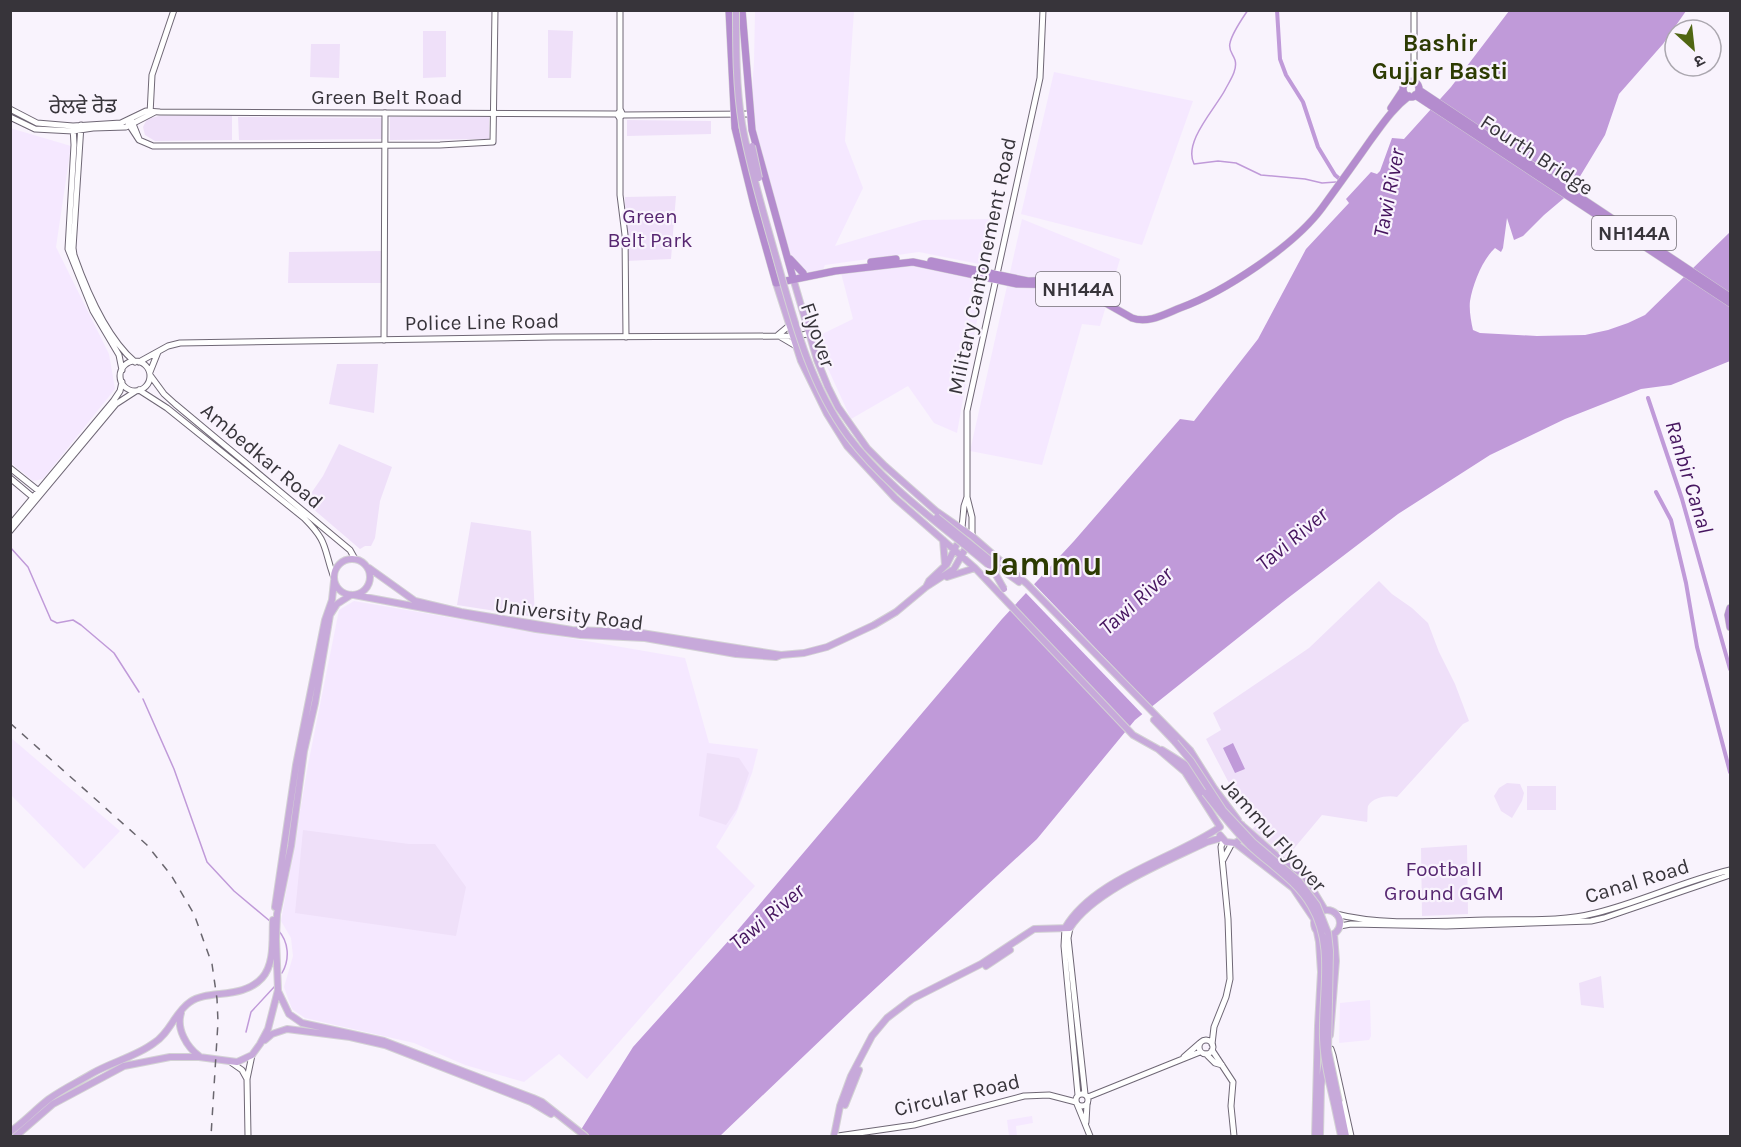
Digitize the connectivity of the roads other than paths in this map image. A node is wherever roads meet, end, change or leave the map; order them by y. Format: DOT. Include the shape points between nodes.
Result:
graph roads {
  1 [pos="174,10"];
  2 [pos="495,10"];
  3 [pos="620,10"];
  4 [pos="729,10"];
  5 [pos="736,10"];
  6 [pos="742,10"];
  7 [pos="1043,10"];
  8 [pos="1414,10"];
  9 [pos="1412,81"];
  10 [pos="1403,90"];
  11 [pos="1414,94"];
  12 [pos="10,110"];
  13 [pos="152,112"];
  14 [pos="385,113"];
  15 [pos="620,114"];
  16 [pos="735,114"];
  17 [pos="750,114"];
  18 [pos="494,115"];
  19 [pos="10,117"];
  20 [pos="130,122"];
  21 [pos="73,128"];
  22 [pos="81,128"];
  23 [pos="752,130"];
  24 [pos="385,144"];
  25 [pos="1359,153"];
  26 [pos="786,252"];
  27 [pos="803,273"];
  28 [pos="1691,274"];
  29 [pos="995,276"];
  30 [pos="793,277"];
  31 [pos="776,281"];
  32 [pos="1731,297"];
  33 [pos="1731,303"];
  34 [pos="790,325"];
  35 [pos="808,334"];
  36 [pos="778,335"];
  37 [pos="794,336"];
  38 [pos="626,337"];
  39 [pos="384,340"];
  40 [pos="796,346"];
  41 [pos="158,352"];
  42 [pos="137,362"];
  43 [pos="122,370"];
  44 [pos="150,374"];
  45 [pos="122,381"];
  46 [pos="138,391"];
  47 [pos="10,468"];
  48 [pos="10,478"];
  49 [pos="46,481"];
  50 [pos="30,484"];
  51 [pos="26,491"];
  52 [pos="40,492"];
  53 [pos="967,497"];
  54 [pos="35,499"];
  55 [pos="28,503"];
  56 [pos="949,519"];
  57 [pos="10,525"];
  58 [pos="928,525"];
  59 [pos="962,528"];
  60 [pos="10,531"];
  61 [pos="972,536"];
  62 [pos="942,538"];
  63 [pos="955,550"];
  64 [pos="962,555"];
  65 [pos="355,559"];
  66 [pos="1002,562"];
  67 [pos="945,566"];
  68 [pos="369,568"];
  69 [pos="975,568"];
  70 [pos="333,578"];
  71 [pos="938,580"];
  72 [pos="1019,582"];
  73 [pos="1026,585"];
  74 [pos="926,587"];
  75 [pos="353,595"];
  76 [pos="1007,603"];
  77 [pos="418,605"];
  78 [pos="1731,608"];
  79 [pos="1731,627"];
  80 [pos="1157,720"];
  81 [pos="1158,749"];
  82 [pos="1240,823"];
  83 [pos="1220,827"];
  84 [pos="1222,839"];
  85 [pos="1234,843"];
  86 [pos="1223,860"];
  87 [pos="1731,873"];
  88 [pos="1324,910"];
  89 [pos="1336,914"];
  90 [pos="275,917"];
  91 [pos="1314,919"];
  92 [pos="1340,926"];
  93 [pos="1068,928"];
  94 [pos="1317,932"];
  95 [pos="1334,934"];
  96 [pos="274,939"];
  97 [pos="278,974"];
  98 [pos="265,975"];
  99 [pos="278,991"];
  100 [pos="182,1011"];
  101 [pos="1214,1027"];
  102 [pos="1201,1042"];
  103 [pos="260,1044"];
  104 [pos="1212,1047"];
  105 [pos="1318,1048"];
  106 [pos="1329,1048"];
  107 [pos="1203,1053"];
  108 [pos="252,1055"];
  109 [pos="200,1057"];
  110 [pos="1183,1058"];
  111 [pos="231,1062"];
  112 [pos="1222,1065"];
  113 [pos="247,1079"];
  114 [pos="1078,1095"];
  115 [pos="1087,1098"];
  116 [pos="1077,1103"];
  117 [pos="548,1109"];
  118 [pos="1086,1122"];
  119 [pos="10,1132"];
  120 [pos="248,1136"];
  121 [pos="839,1136"];
  122 [pos="16,1137"];
  123 [pos="579,1137"];
  124 [pos="585,1137"];
  125 [pos="1090,1137"];
  126 [pos="1234,1137"];
  127 [pos="1315,1137"];
  128 [pos="1320,1137"];
  129 [pos="1341,1137"];
  130 [pos="1346,1137"];
  131 [pos="1351,1137"];
  1 -- 13 [label="main road" via="152,75"];
  2 -- 18 [label="main road"];
  3 -- 15 [label="main road"];
  4 -- 16 [label="highway"];
  5 -- 76 [label="main road, Flyover, bridge" via="740,101 747,147 783,283 820,391 847,435 879,472 992,568"];
  6 -- 17 [label="highway"];
  7 -- 29 [label="main road, Military Cantonement Road" via="1040,78"];
  8 -- 9 [label="main road"];
  9 -- 10 [label="highway, NH144A"];
  9 -- 11 [label="highway, NH144A" via="1418,86"];
  10 -- 11 [label="highway, NH144A"];
  10 -- 25 [label="highway, NH144A"];
  11 -- 25 [label="highway, NH144A" via="1395,108"];
  11 -- 28 [label="highway, Fourth Bridge / NH144A"];
  12 -- 21 [label="main road, ਰੇਲਵੇ ਰੋਡ" via="37,123"];
  13 -- 14 [label="main road, Green Belt Road"];
  13 -- 20 [label="main road"];
  14 -- 18 [label="main road, Green Belt Road"];
  14 -- 24 [label="main road"];
  15 -- 16 [label="main road, Green Belt Road"];
  15 -- 18 [label="main road, Green Belt Road"];
  15 -- 38 [label="main road"];
  16 -- 17 [label="main road, Green Belt Road"];
  16 -- 31 [label="highway" via="735,128"];
  17 -- 23 [label="highway"];
  18 -- 24 [label="main road" via="493,142"];
  19 -- 21 [label="main road" via="34,129"];
  20 -- 22 [label="main road" via="121,128"];
  20 -- 24 [label="main road" via="139,140 153,146"];
  21 -- 22 [label="main road"];
  21 -- 43 [label="main road" via="68,249"];
  22 -- 42 [label="main road" via="74,255 102,318"];
  23 -- 26 [label="highway"];
  23 -- 72 [label="main road, Flyover, bridge" via="764,202 786,282 812,361 834,410 863,451 888,477"];
  24 -- 39 [label="main road"];
  25 -- 29 [label="highway, NH144A" via="1304,222 1251,265 1200,295 1143,316 1071,282"];
  26 -- 27 [label="highway"];
  26 -- 30 [label="highway"];
  27 -- 29 [label="highway, NH144A" via="901,258 939,262"];
  27 -- 30 [label="highway, NH144A"];
  28 -- 32 [label="highway, Fourth Bridge / NH144A"];
  28 -- 33 [label="highway, Fourth Bridge / NH144A"];
  29 -- 30 [label="highway, NH144A" via="908,262"];
  29 -- 53 [label="main road, Military Cantonement Road" via="967,411"];
  30 -- 31 [label="highway, NH144A"];
  30 -- 35 [label="main road"];
  31 -- 34 [label="main road"];
  34 -- 36 [label="main road"];
  34 -- 37 [label="main road"];
  35 -- 37 [label="main road, Police Line Road"];
  35 -- 56 [label="main road" via="828,387 854,431 885,466"];
  36 -- 37 [label="main road, Police Line Road"];
  36 -- 38 [label="main road, Police Line Road"];
  36 -- 40 [label="main road"];
  37 -- 40 [label="main road"];
  38 -- 39 [label="main road, Police Line Road"];
  39 -- 41 [label="main road, Police Line Road" via="180,343"];
  40 -- 58 [label="main road" via="816,393 844,441 895,498"];
  41 -- 42 [label="main road, Police Line Road"];
  41 -- 44 [label="main road"];
  42 -- 43 [label="main road"];
  42 -- 44 [label="main road" via="145,364"];
  43 -- 45 [label="main road"];
  44 -- 46 [label="main road" via="149,383"];
  44 -- 65 [label="main road, Ambedkar Road" via="169,399 350,550"];
  45 -- 46 [label="main road" via="128,389"];
  45 -- 49 [label="main road" via="114,400"];
  46 -- 52 [label="main road" via="116,404"];
  46 -- 70 [label="main road" via="167,408 304,518 321,537"];
  47 -- 50 [label="main road"];
  48 -- 51 [label="main road"];
  49 -- 50 [label="main road"];
  49 -- 52 [label="main road"];
  50 -- 52 [label="main road"];
  51 -- 54 [label="main road"];
  51 -- 55 [label="main road"];
  52 -- 54 [label="main road"];
  53 -- 59 [label="main road, Military Cantonement Road"];
  53 -- 61 [label="main road"];
  54 -- 55 [label="main road"];
  54 -- 60 [label="main road"];
  55 -- 57 [label="main road"];
  56 -- 58 [label="main road" via="952,528 945,534"];
  56 -- 59 [label="main road"];
  58 -- 62 [label="main road"];
  59 -- 61 [label="main road"];
  59 -- 63 [label="main road"];
  61 -- 64 [label="main road"];
  61 -- 66 [label="main road"];
  62 -- 63 [label="main road"];
  62 -- 67 [label="main road"];
  63 -- 64 [label="main road"];
  63 -- 67 [label="main road"];
  64 -- 69 [label="main road"];
  64 -- 71 [label="main road" via="954,569"];
  65 -- 68 [label="main road"];
  65 -- 70 [label="main road" via="342,561"];
  66 -- 72 [label="main road"];
  66 -- 73 [label="main road"];
  67 -- 74 [label="main road"];
  68 -- 75 [label="main road" via="368,585"];
  68 -- 77 [label="main road, University Road"];
  69 -- 71 [label="main road"];
  69 -- 76 [label="main road"];
  70 -- 75 [label="main road" via="340,591"];
  70 -- 90 [label="main road" via="332,600 296,765"];
  71 -- 74 [label="main road"];
  72 -- 73 [label="main road"];
  73 -- 80 [label="main road"];
  74 -- 77 [label="main road, University Road" via="896,612 852,637 809,652 776,657 645,638 571,634"];
  75 -- 77 [label="main road, University Road"];
  75 -- 90 [label="main road" via="337,604 330,615 291,846"];
  76 -- 81 [label="main road" via="1133,735"];
  78 -- 79 [label="highway"];
  80 -- 82 [label="main road" via="1192,754"];
  80 -- 130 [label="main road, Jammu Flyover, bridge" via="1191,760 1223,810 1299,881 1323,918 1330,951 1328,1050"];
  81 -- 83 [label="main road" via="1188,776"];
  81 -- 129 [label="main road, Jammu Flyover, bridge" via="1186,765 1219,812 1249,845 1296,885 1312,908 1325,952 1323,1050"];
  82 -- 83 [label="main road" via="1227,819"];
  82 -- 85 [label="main road" via="1244,833"];
  82 -- 88 [label="main road" via="1302,878"];
  83 -- 84 [label="main road"];
  83 -- 93 [label="main road" via="1116,882 1086,904"];
  84 -- 85 [label="main road"];
  84 -- 86 [label="main road"];
  84 -- 93 [label="main road" via="1207,842 1117,887"];
  85 -- 86 [label="main road"];
  85 -- 91 [label="main road" via="1293,888"];
  86 -- 101 [label="main road" via="1230,979"];
  87 -- 89 [label="main road, Canal Road" via="1680,885 1602,912 1576,916 1434,923"];
  87 -- 92 [label="main road, Canal Road" via="1591,921"];
  88 -- 89 [label="main road"];
  88 -- 91 [label="main road"];
  89 -- 92 [label="main road"];
  90 -- 96 [label="main road"];
  91 -- 94 [label="main road"];
  92 -- 95 [label="main road"];
  93 -- 114 [label="main road" via="1064,946"];
  93 -- 115 [label="main road"];
  93 -- 121 [label="main road" via="1034,929 981,964 912,999 881,1024 847,1085 840,1107"];
  94 -- 95 [label="main road" via="1325,937"];
  94 -- 105 [label="main road" via="1321,972"];
  95 -- 106 [label="main road" via="1336,961"];
  96 -- 97 [label="main road"];
  96 -- 98 [label="main road"];
  97 -- 98 [label="main road"];
  97 -- 99 [label="main road"];
  98 -- 100 [label="main road" via="244,989 194,999"];
  99 -- 103 [label="main road"];
  99 -- 117 [label="main road" via="289,1014 302,1023 384,1041 533,1098"];
  100 -- 109 [label="main road" via="181,1031"];
  100 -- 119 [label="main road" via="155,1043 55,1095"];
  101 -- 102 [label="main road"];
  101 -- 104 [label="main road"];
  102 -- 104 [label="main road" via="1208,1040"];
  102 -- 107 [label="main road" via="1199,1048"];
  102 -- 110 [label="main road"];
  103 -- 108 [label="main road"];
  103 -- 117 [label="main road" via="287,1029 350,1037 385,1046"];
  104 -- 107 [label="main road"];
  104 -- 112 [label="main road"];
  105 -- 106 [label="main road"];
  105 -- 127 [label="main road"];
  106 -- 128 [label="main road" via="1323,1066"];
  106 -- 131 [label="main road"];
  107 -- 110 [label="main road"];
  107 -- 112 [label="main road"];
  108 -- 111 [label="main road"];
  108 -- 113 [label="main road"];
  109 -- 111 [label="main road"];
  109 -- 122 [label="main road" via="160,1058 124,1066 53,1104"];
  110 -- 115 [label="main road"];
  111 -- 113 [label="main road"];
  112 -- 126 [label="main road" via="1233,1082"];
  113 -- 120 [label="main road"];
  114 -- 115 [label="main road"];
  114 -- 116 [label="main road"];
  115 -- 116 [label="main road, Circular Road" via="1082,1106"];
  115 -- 118 [label="main road"];
  116 -- 118 [label="main road"];
  116 -- 121 [label="main road, Circular Road" via="1049,1095 1024,1096 914,1125"];
  117 -- 123 [label="main road"];
  117 -- 124 [label="main road"];
  118 -- 125 [label="main road"];
}
